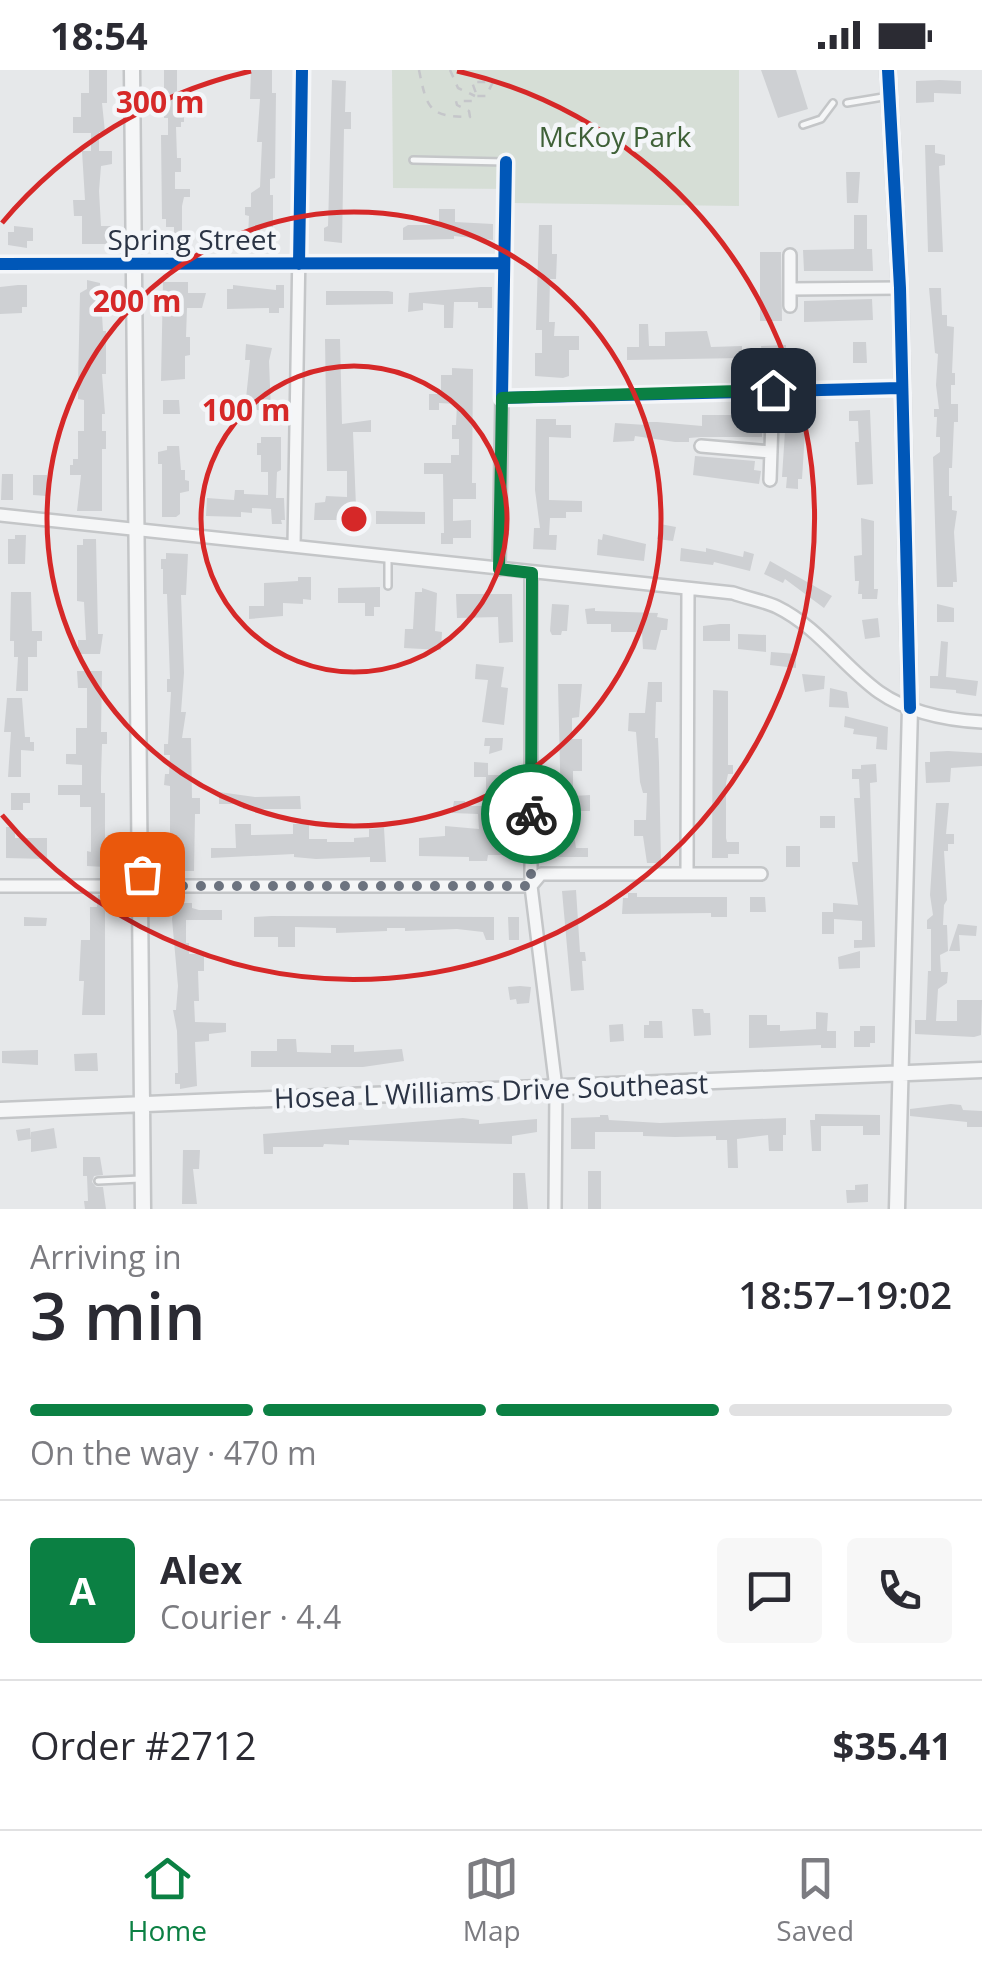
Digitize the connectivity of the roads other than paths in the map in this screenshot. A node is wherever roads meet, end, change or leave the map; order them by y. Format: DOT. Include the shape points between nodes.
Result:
graph roads {
  1 [pos="132,70"];
  2 [pos="302,70"];
  3 [pos="888,70"];
  4 [pos="889,96"];
  5 [pos="848,102"];
  6 [pos="833,103"];
  7 [pos="803,125"];
  8 [pos="413,160"];
  9 [pos="506,162"];
  10 [pos="790,256"];
  11 [pos="503,263"];
  12 [pos="0,264"];
  13 [pos="135,264"];
  14 [pos="299,264"];
  15 [pos="900,288"];
  16 [pos="790,290"];
  17 [pos="790,306"];
  18 [pos="900,388"];
  19 [pos="773,390"];
  20 [pos="502,398"];
  21 [pos="701,446"];
  22 [pos="771,452"];
  23 [pos="770,480"];
  24 [pos="0,515"];
  25 [pos="138,530"];
  26 [pos="294,546"];
  27 [pos="388,557"];
  28 [pos="499,569"];
  29 [pos="532,573"];
  30 [pos="388,586"];
  31 [pos="688,589"];
  32 [pos="910,708"];
  33 [pos="982,722"];
  34 [pos="686,873"];
  35 [pos="761,874"];
  36 [pos="0,886"];
  37 [pos="141,886"];
  38 [pos="531,886"];
  39 [pos="982,1070"];
  40 [pos="898,1074"];
  41 [pos="556,1088"];
  42 [pos="143,1105"];
  43 [pos="0,1110"];
  44 [pos="143,1179"];
  45 [pos="98,1181"];
  46 [pos="143,1209"];
  47 [pos="555,1209"];
  48 [pos="897,1209"];
  1 -- 13 [label="street"];
  2 -- 14 [label="street"];
  3 -- 4 [label="street"];
  4 -- 5 [label="lane"];
  4 -- 15 [label="street"];
  6 -- 7 [label="lane" via="821,119"];
  8 -- 9 [label="lane"];
  9 -- 11 [label="street"];
  10 -- 16 [label="street"];
  11 -- 14 [label="street, Spring Street"];
  11 -- 20 [label="street"];
  12 -- 13 [label="street, Spring Street"];
  13 -- 14 [label="street, Spring Street"];
  13 -- 25 [label="street"];
  14 -- 26 [label="street"];
  15 -- 16 [label="street"];
  15 -- 18 [label="street"];
  16 -- 17 [label="street"];
  18 -- 19 [label="street"];
  18 -- 32 [label="street"];
  19 -- 20 [label="street"];
  19 -- 22 [label="street"];
  20 -- 28 [label="street"];
  21 -- 22 [label="street"];
  22 -- 23 [label="street"];
  24 -- 25 [label="street"];
  25 -- 26 [label="street"];
  25 -- 37 [label="street"];
  26 -- 27 [label="street"];
  27 -- 28 [label="street"];
  27 -- 30 [label="lane"];
  28 -- 29 [label="street"];
  29 -- 31 [label="street"];
  29 -- 38 [label="street"];
  31 -- 32 [label="street" via="778,607 879,692"];
  31 -- 34 [label="street"];
  32 -- 33 [label="street"];
  32 -- 40 [label="street"];
  34 -- 35 [label="street"];
  34 -- 38 [label="street" via="541,874"];
  36 -- 37 [label="street"];
  37 -- 38 [label="street"];
  37 -- 42 [label="street"];
  38 -- 41 [label="street"];
  39 -- 40 [label="street, Hosea L Williams Drive Southeast"];
  40 -- 41 [label="street, Hosea L Williams Drive Southeast"];
  40 -- 48 [label="street"];
  41 -- 42 [label="street, Hosea L Williams Drive Southeast"];
  41 -- 47 [label="street"];
  42 -- 43 [label="street, Hosea L Williams Drive Southeast"];
  42 -- 44 [label="street"];
  44 -- 45 [label="lane"];
  44 -- 46 [label="street"];
}
